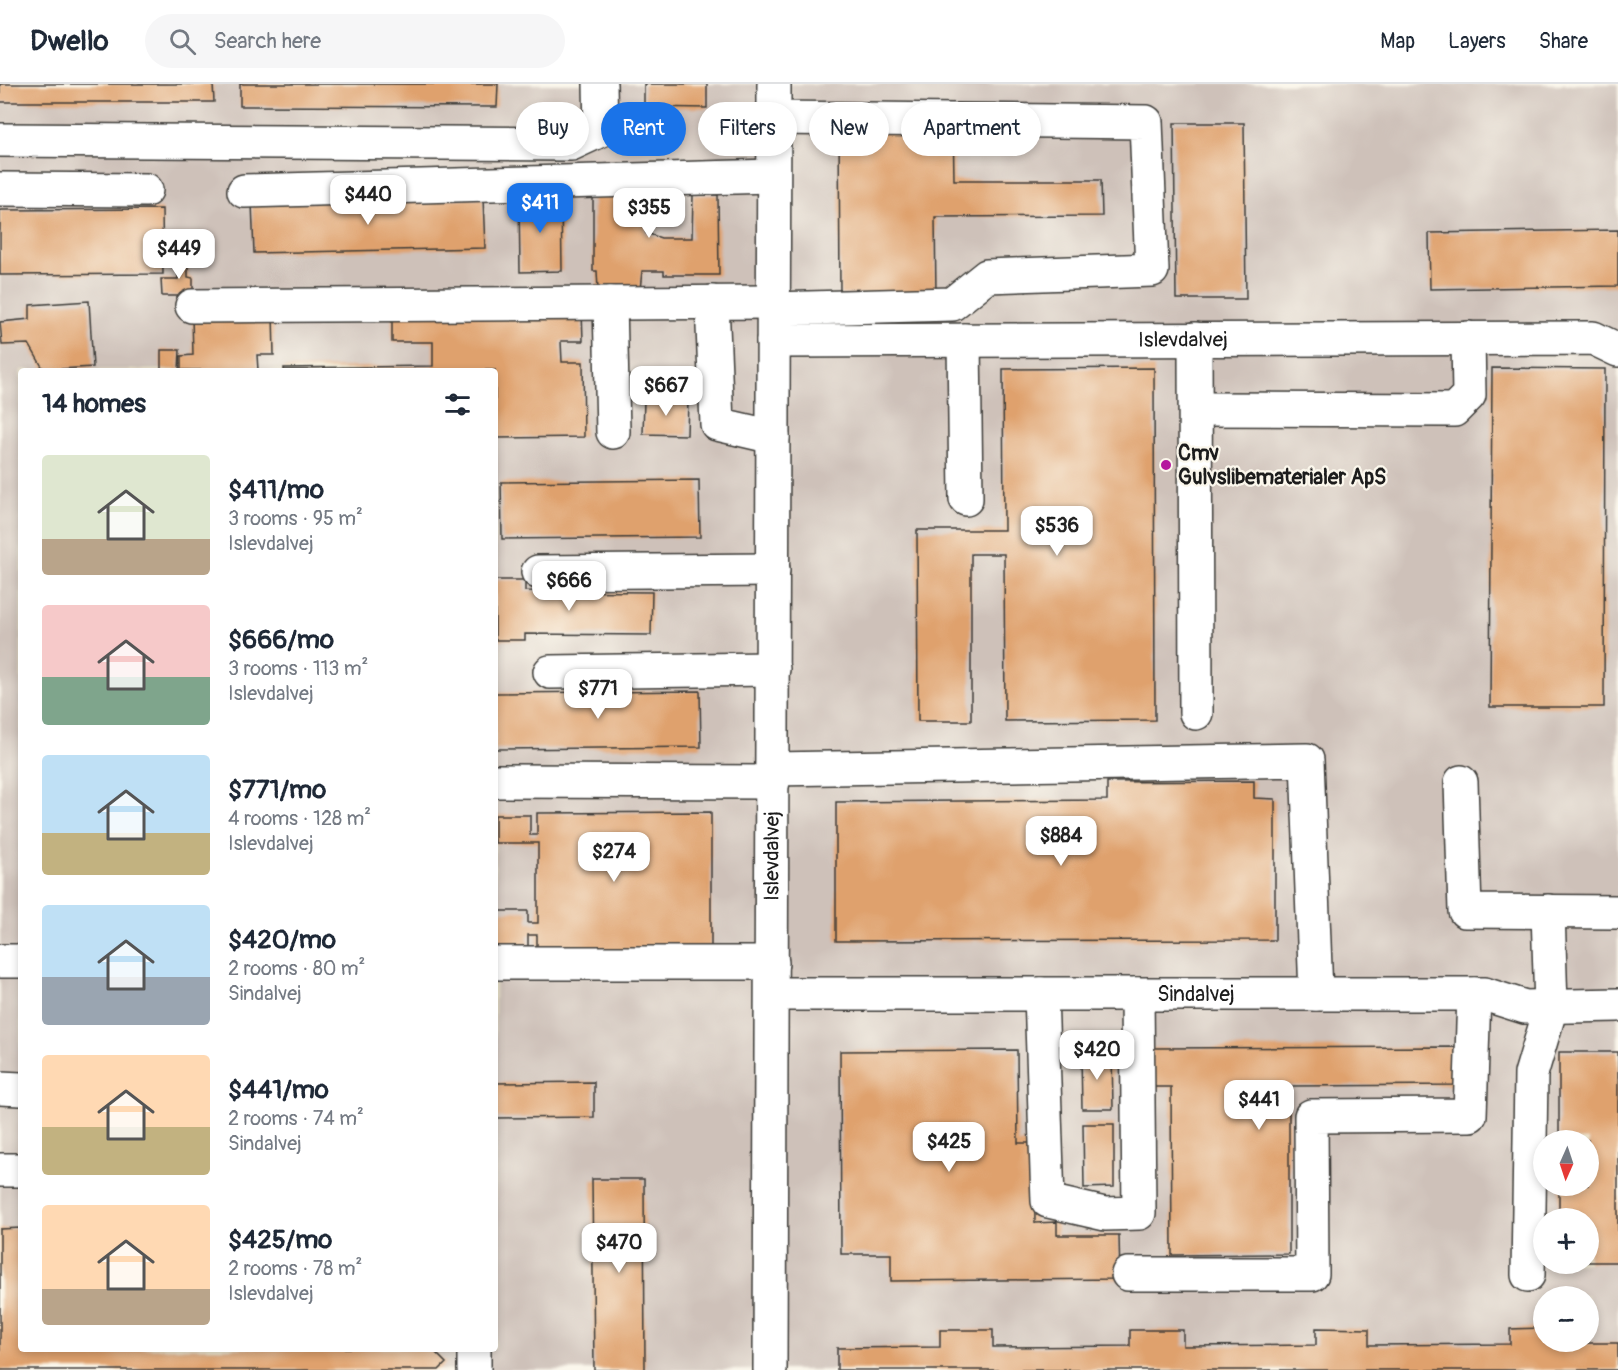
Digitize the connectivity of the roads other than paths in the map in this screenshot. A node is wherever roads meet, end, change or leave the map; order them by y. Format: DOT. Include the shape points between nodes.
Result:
graph roads {
  1 [pos="600,84"];
  2 [pos="774,84"];
  3 [pos="773,102"];
  4 [pos="797,118"];
  5 [pos="0,140"];
  6 [pos="773,156"];
  7 [pos="773,176"];
  8 [pos="0,189"];
  9 [pos="146,190"];
  10 [pos="244,191"];
  11 [pos="712,302"];
  12 [pos="610,303"];
  13 [pos="773,305"];
  14 [pos="192,306"];
  15 [pos="1468,338"];
  16 [pos="1195,339"];
  17 [pos="964,340"];
  18 [pos="773,341"];
  19 [pos="1606,344"];
  20 [pos="1196,409"];
  21 [pos="613,432"];
  22 [pos="773,437"];
  23 [pos="966,499"];
  24 [pos="773,570"];
  25 [pos="538,572"];
  26 [pos="773,669"];
  27 [pos="550,672"];
  28 [pos="1196,713"];
  29 [pos="773,775"];
  30 [pos="498,781"];
  31 [pos="1461,782"];
  32 [pos="1548,911"];
  33 [pos="1618,912"];
  34 [pos="0,961"];
  35 [pos="18,961"];
  36 [pos="498,963"];
  37 [pos="772,979"];
  38 [pos="1041,994"];
  39 [pos="1137,994"];
  40 [pos="1316,994"];
  41 [pos="1474,994"];
  42 [pos="1618,1005"];
  43 [pos="1551,1007"];
  44 [pos="0,1089"];
  45 [pos="18,1089"];
  46 [pos="0,1170"];
  47 [pos="18,1170"];
  48 [pos="1128,1274"];
  49 [pos="1528,1275"];
  50 [pos="474,1352"];
  51 [pos="474,1370"];
  52 [pos="771,1370"];
  1 -- 5 [label="street" via="601,130 571,144"];
  2 -- 3 [label="street, Islevdalvej"];
  4 -- 13 [label="street" via="1146,122 1152,270 987,276 952,304"];
  6 -- 7 [label="street, Islevdalvej"];
  7 -- 10 [label="street"];
  7 -- 13 [label="street, Islevdalvej"];
  8 -- 9 [label="street"];
  11 -- 12 [label="street"];
  11 -- 13 [label="street"];
  11 -- 22 [label="street" via="717,424"];
  12 -- 14 [label="street"];
  12 -- 21 [label="street"];
  13 -- 18 [label="street, Islevdalvej"];
  15 -- 16 [label="street, Islevdalvej"];
  15 -- 19 [label="street, Islevdalvej"];
  15 -- 20 [label="street" via="1469,395 1454,410"];
  16 -- 17 [label="street, Islevdalvej"];
  16 -- 20 [label="street"];
  17 -- 18 [label="street, Islevdalvej"];
  17 -- 23 [label="street"];
  18 -- 22 [label="street, Islevdalvej"];
  20 -- 28 [label="street"];
  22 -- 24 [label="street, Islevdalvej"];
  24 -- 25 [label="street"];
  24 -- 26 [label="street, Islevdalvej"];
  26 -- 27 [label="street"];
  26 -- 29 [label="street, Islevdalvej"];
  29 -- 30 [label="street"];
  29 -- 37 [label="street, Islevdalvej"];
  29 -- 40 [label="street" via="1307,760"];
  31 -- 32 [label="street" via="1465,911"];
  32 -- 33 [label="street"];
  32 -- 43 [label="street"];
  34 -- 35 [label="street"];
  36 -- 37 [label="street, Sindalvej"];
  37 -- 38 [label="street, Sindalvej"];
  37 -- 52 [label="street, Islevdalvej"];
  38 -- 39 [label="street, Sindalvej"];
  38 -- 39 [label="street" via="1048,1201 1105,1214 1139,1213"];
  39 -- 40 [label="street, Sindalvej"];
  40 -- 41 [label="street, Sindalvej"];
  41 -- 43 [label="street, Sindalvej" via="1525,1007"];
  41 -- 48 [label="street" via="1470,1115 1311,1116 1311,1274"];
  42 -- 43 [label="street, Sindalvej"];
  43 -- 49 [label="street" via="1531,1074"];
  44 -- 45 [label="street"];
  46 -- 47 [label="street"];
  50 -- 51 [label="street"];
}
